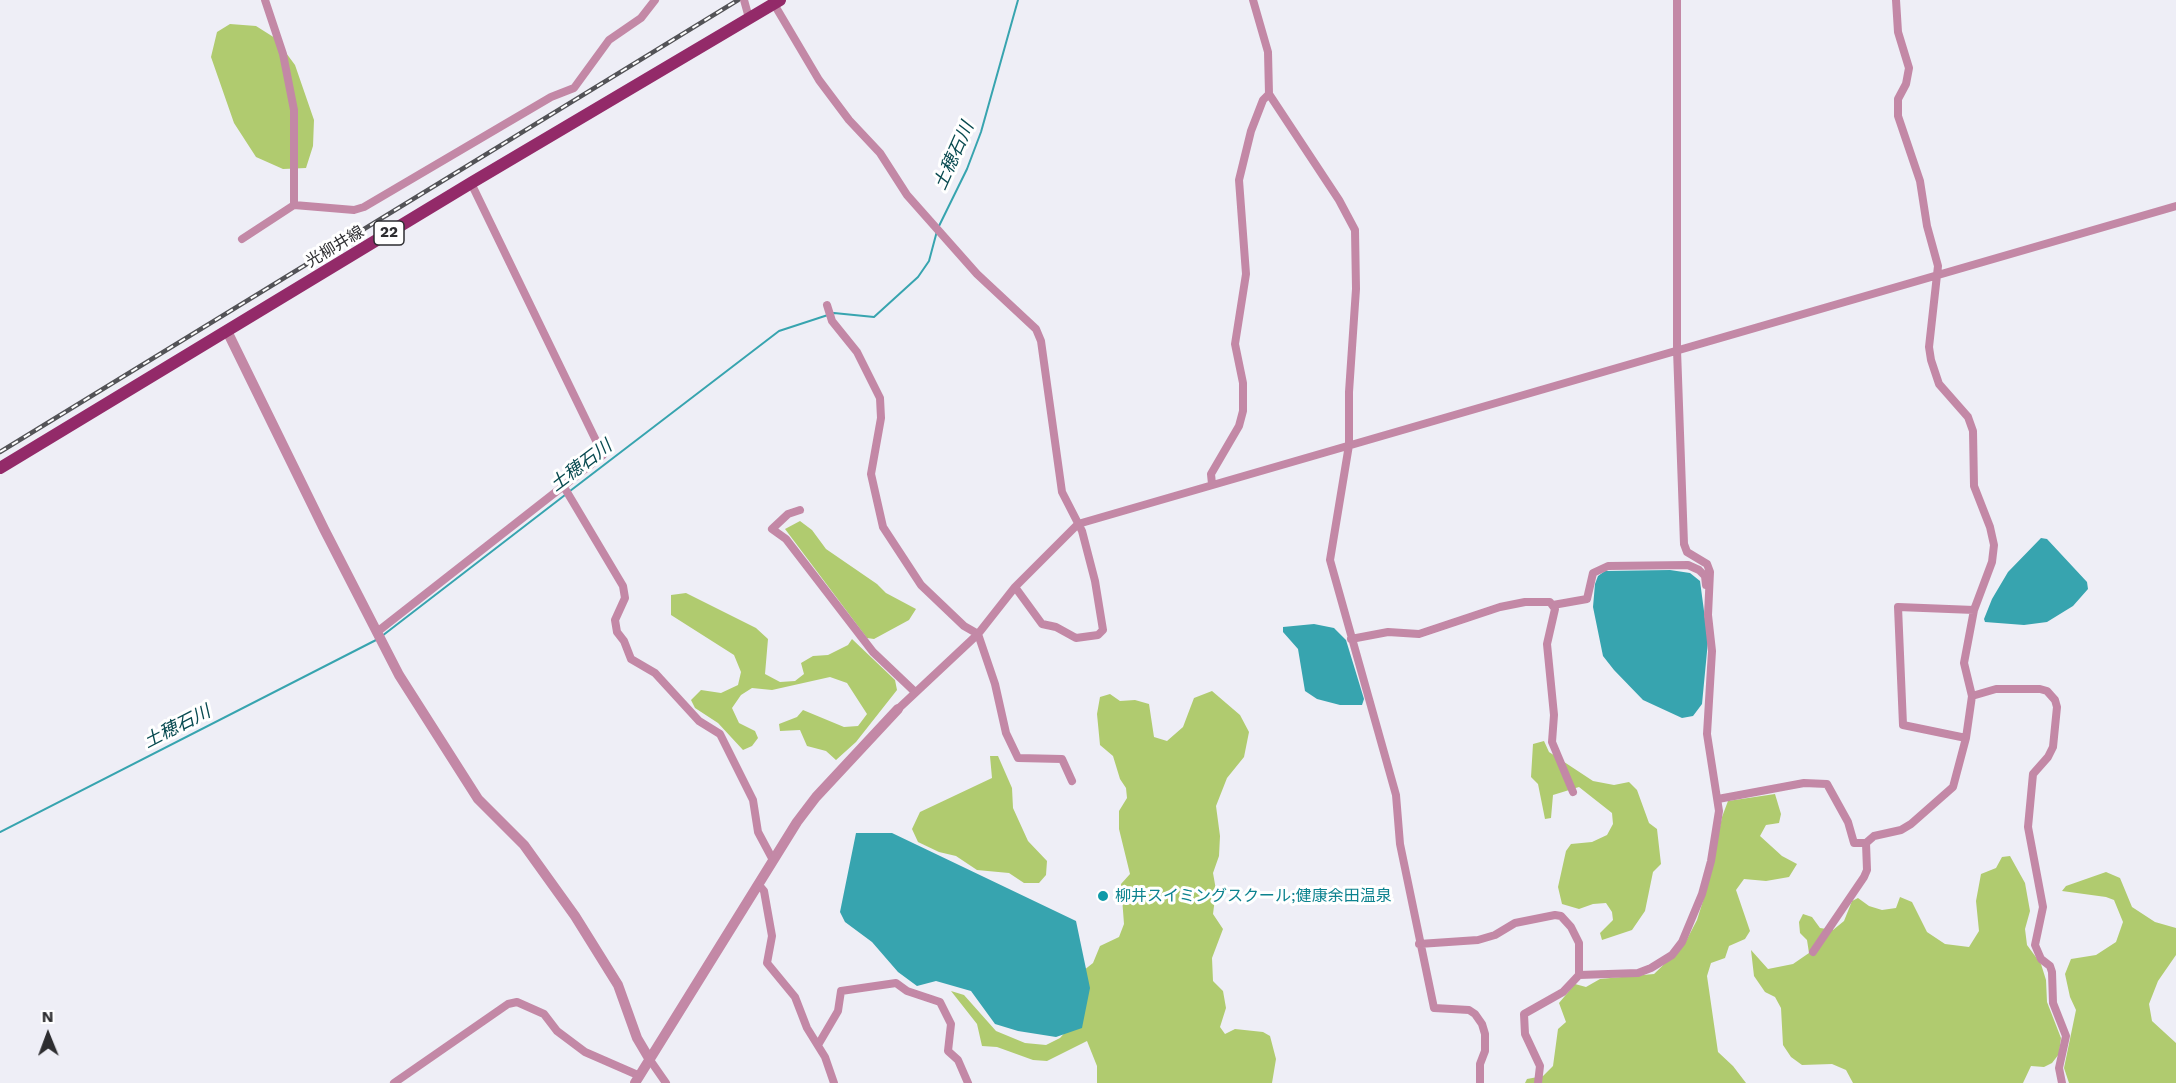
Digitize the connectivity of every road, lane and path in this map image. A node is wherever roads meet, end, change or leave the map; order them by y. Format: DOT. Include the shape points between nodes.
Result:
graph roads {
  1 [pos="265,0"];
  2 [pos="655,0"];
  3 [pos="744,0"];
  4 [pos="1253,0"];
  5 [pos="1677,0"];
  6 [pos="1896,0"];
  7 [pos="777,2"];
  8 [pos="749,18"];
  9 [pos="1269,94"];
  10 [pos="471,183"];
  11 [pos="294,205"];
  12 [pos="2176,206"];
  13 [pos="242,239"];
  14 [pos="1937,275"];
  15 [pos="829,310"];
  16 [pos="227,331"];
  17 [pos="1677,350"];
  18 [pos="1349,445"];
  19 [pos="0,468"];
  20 [pos="1212,484"];
  21 [pos="567,491"];
  22 [pos="800,510"];
  23 [pos="1078,524"];
  24 [pos="1015,587"];
  25 [pos="1709,590"];
  26 [pos="1553,605"];
  27 [pos="1974,610"];
  28 [pos="377,632"];
  29 [pos="978,634"];
  30 [pos="1351,639"];
  31 [pos="914,691"];
  32 [pos="1972,696"];
  33 [pos="898,709"];
  34 [pos="1966,738"];
  35 [pos="1072,781"];
  36 [pos="1573,792"];
  37 [pos="1718,798"];
  38 [pos="1866,843"];
  39 [pos="773,860"];
  40 [pos="759,885"];
  41 [pos="1419,944"];
  42 [pos="1813,952"];
  43 [pos="1579,975"];
  44 [pos="818,1045"];
  45 [pos="650,1059"];
  46 [pos="638,1079"];
  47 [pos="394,1083"];
  48 [pos="666,1083"];
  49 [pos="834,1083"];
  50 [pos="968,1083"];
  51 [pos="1480,1083"];
  52 [pos="1538,1083"];
  53 [pos="2062,1083"];
  1 -- 11 [label="street" via="283,54 294,110"];
  2 -- 11 [label="street" via="641,18 609,40 574,88 551,97 364,207 354,210"];
  3 -- 8 [label="street"];
  4 -- 9 [label="street" via="1268,52"];
  5 -- 17 [label="street"];
  6 -- 14 [label="street" via="1898,32 1909,68 1898,99 1898,116 1920,181"];
  7 -- 8 [label="main road, 光柳井線 / 22"];
  7 -- 23 [label="street" via="819,80 880,153 907,195 977,274 1036,329 1044,351 1062,492"];
  8 -- 10 [label="main road, 光柳井線 / 22"];
  9 -- 18 [label="street" via="1339,200 1354,230 1356,289"];
  9 -- 20 [label="street" via="1251,132 1239,180 1246,274 1235,344 1243,383 1243,411 1239,426 1211,474"];
  10 -- 16 [label="main road, 光柳井線 / 22"];
  10 -- 21 [label="street" via="603,455"];
  11 -- 13 [label="street"];
  12 -- 14 [label="street"];
  14 -- 17 [label="street"];
  14 -- 27 [label="street" via="1931,360 1939,384 1968,417 1974,486 1994,545 1992,562"];
  15 -- 29 [label="street" via="880,398 881,418 870,474 883,527 926,591"];
  16 -- 19 [label="main road, 光柳井線 / 22"];
  16 -- 28 [label="street"];
  17 -- 18 [label="street"];
  17 -- 25 [label="street" via="1684,544 1688,552 1707,564"];
  18 -- 20 [label="street"];
  18 -- 30 [label="street" via="1330,560"];
  20 -- 23 [label="street"];
  21 -- 28 [label="street"];
  21 -- 39 [label="street" via="623,586 625,598 615,620 631,659 655,673 699,722 720,734 753,800 758,832"];
  22 -- 31 [label="street" via="788,514 772,529 786,539 873,652"];
  23 -- 24 [label="street"];
  23 -- 24 [label="street" via="1104,625 1098,635 1076,638 1042,624"];
  24 -- 29 [label="street"];
  25 -- 26 [label="street" via="1699,570 1688,565 1608,566 1593,573 1587,599"];
  25 -- 37 [label="street" via="1713,651 1707,734"];
  26 -- 30 [label="street" via="1544,601 1525,602 1491,609 1430,632 1388,632"];
  26 -- 36 [label="street" via="1554,619 1547,644 1554,716 1552,742"];
  27 -- 32 [label="street" via="1964,663"];
  27 -- 34 [label="street" via="1898,607 1903,725"];
  28 -- 45 [label="street" via="399,675 478,799 524,845 594,946 618,985 637,1038"];
  29 -- 31 [label="street"];
  29 -- 35 [label="street" via="1018,758 1062,759"];
  30 -- 41 [label="street" via="1396,795 1399,838"];
  31 -- 33 [label="street"];
  32 -- 34 [label="street"];
  32 -- 53 [label="street" via="1996,689 2040,689 2047,691 2057,707 2053,747 2032,774 2028,827 2043,907 2035,945 2041,959 2050,966 2053,1004 2066,1036 2059,1068"];
  33 -- 39 [label="street" via="816,797"];
  34 -- 38 [label="street" via="1953,787 1911,824 1874,836"];
  37 -- 38 [label="street" via="1804,783 1827,784 1848,822 1854,843"];
  37 -- 43 [label="street" via="1711,861 1694,918 1682,942 1661,963 1638,972"];
  38 -- 42 [label="street" via="1864,877"];
  39 -- 40 [label="street"];
  40 -- 44 [label="street" via="764,891 772,936 767,963 795,998"];
  40 -- 45 [label="street"];
  41 -- 43 [label="street" via="1478,940 1515,923 1561,916 1579,943"];
  41 -- 51 [label="street" via="1434,1008 1469,1010 1482,1024 1485,1051"];
  43 -- 52 [label="street" via="1563,993 1524,1014 1525,1034 1540,1066"];
  44 -- 49 [label="street"];
  44 -- 50 [label="street" via="838,1011 841,991 896,984 940,1002 951,1024 948,1050 963,1068"];
  45 -- 46 [label="street"];
  45 -- 48 [label="street"];
  46 -- 47 [label="street" via="585,1052 557,1031 544,1014 518,1002 508,1004"];
}
